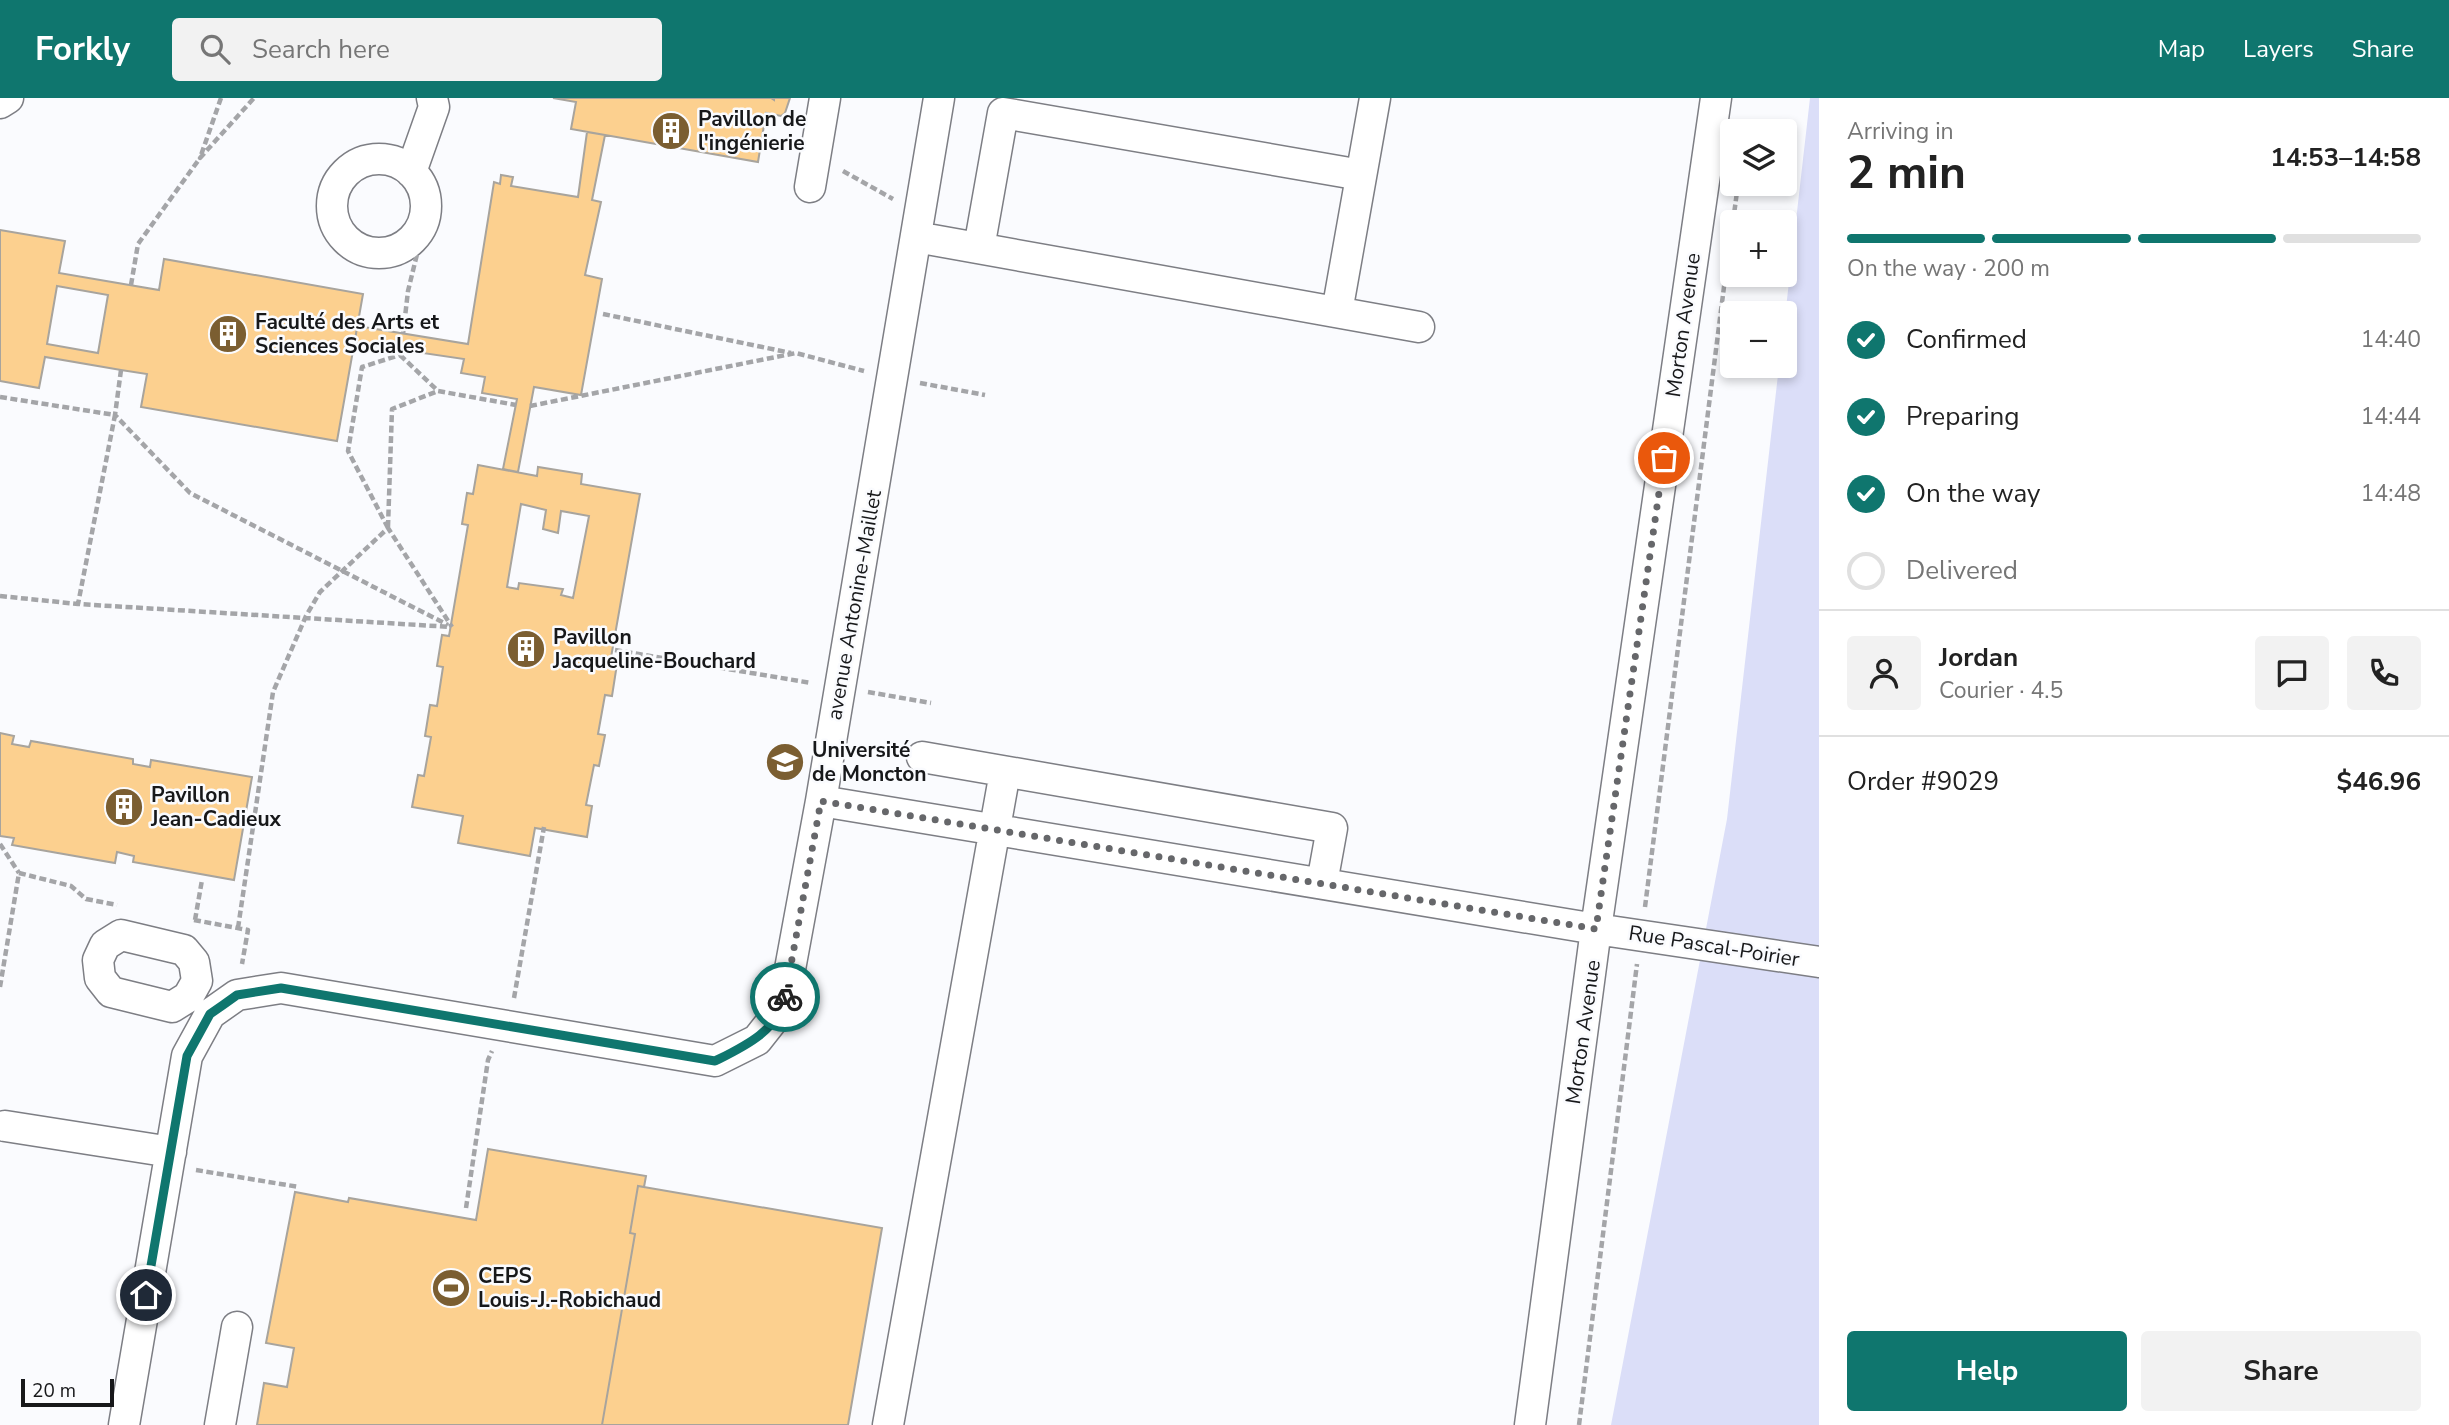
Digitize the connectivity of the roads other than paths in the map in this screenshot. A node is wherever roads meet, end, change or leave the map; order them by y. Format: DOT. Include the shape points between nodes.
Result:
graph roads {
  1 [pos="8,98"];
  2 [pos="432,98"];
  3 [pos="825,98"];
  4 [pos="939,98"];
  5 [pos="1375,98"];
  6 [pos="1716,98"];
  7 [pos="0,103"];
  8 [pos="411,172"];
  9 [pos="1361,174"];
  10 [pos="810,187"];
  11 [pos="916,237"];
  12 [pos="979,248"];
  13 [pos="1337,312"];
  14 [pos="1419,327"];
  15 [pos="922,757"];
  16 [pos="1004,772"];
  17 [pos="821,801"];
  18 [pos="994,830"];
  19 [pos="1322,883"];
  20 [pos="1596,929"];
  21 [pos="1819,962"];
  22 [pos="199,1006"];
  23 [pos="5,1126"];
  24 [pos="169,1159"];
  25 [pos="237,1327"];
  26 [pos="124,1425"];
  27 [pos="220,1425"];
  28 [pos="888,1425"];
  29 [pos="1530,1425"];
  1 -- 7 [label="street"];
  2 -- 8 [label="street" via="434,107"];
  3 -- 10 [label="street"];
  4 -- 11 [label="street, avenue Antonine-Maillet"];
  5 -- 9 [label="street"];
  6 -- 20 [label="street, Morton Avenue"];
  9 -- 12 [label="street" via="1003,113"];
  9 -- 13 [label="street"];
  11 -- 12 [label="street"];
  11 -- 17 [label="street, avenue Antonine-Maillet"];
  12 -- 13 [label="street"];
  13 -- 14 [label="street"];
  15 -- 16 [label="street"];
  16 -- 18 [label="street"];
  16 -- 19 [label="street" via="1332,828"];
  17 -- 18 [label="street, Rue Pascal-Poirier"];
  17 -- 22 [label="street, avenue Antonine-Maillet" via="783,1007 757,1040 715,1061 281,988"];
  18 -- 19 [label="street, Rue Pascal-Poirier"];
  18 -- 28 [label="street"];
  19 -- 20 [label="street, Rue Pascal-Poirier"];
  20 -- 21 [label="street, Rue Pascal-Poirier"];
  20 -- 29 [label="street, Morton Avenue"];
  22 -- 22 [label="street" via="194,962 184,950 121,935 106,944 97,960 100,978 111,992 172,1007"];
  22 -- 24 [label="street, avenue Antonine-Maillet"];
  23 -- 24 [label="street"];
  24 -- 26 [label="street, avenue Antonine-Maillet"];
  25 -- 27 [label="street"];
}
